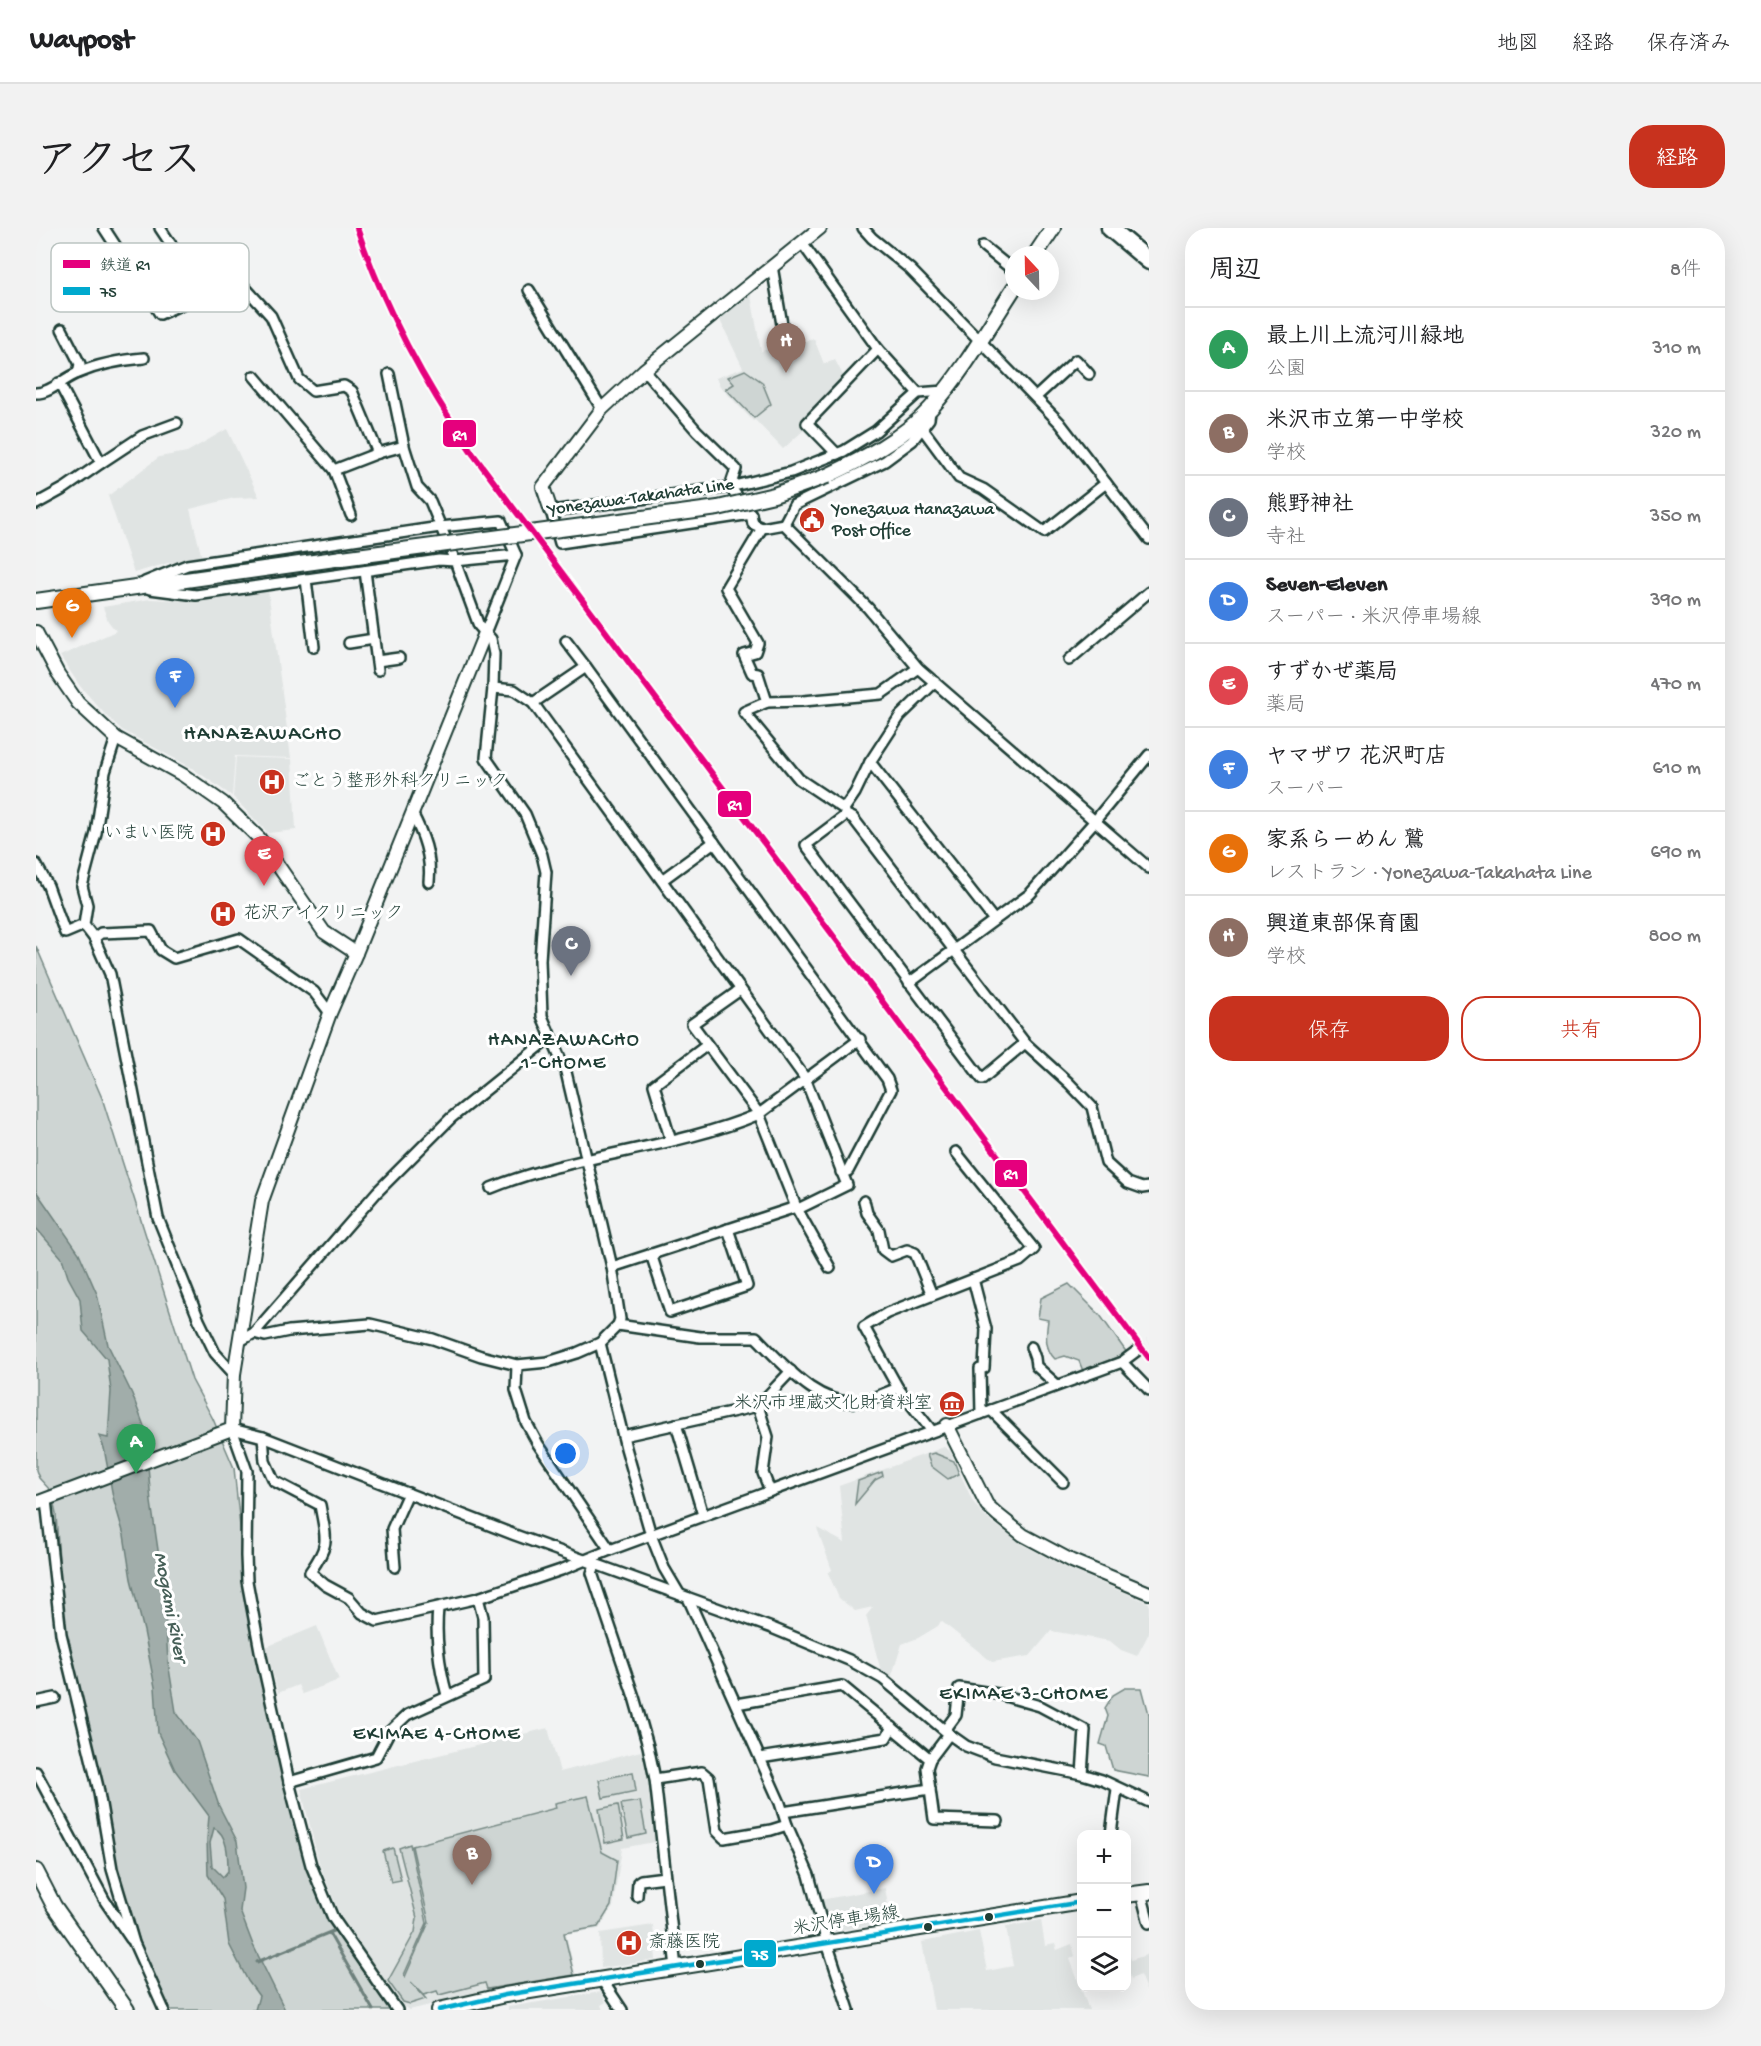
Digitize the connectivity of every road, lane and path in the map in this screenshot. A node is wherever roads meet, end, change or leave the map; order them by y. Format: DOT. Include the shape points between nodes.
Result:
graph roads {
  1 [pos="104,228"];
  2 [pos="160,228"];
  3 [pos="820,228"];
  4 [pos="863,228"];
  5 [pos="1053,228"];
  6 [pos="1110,228"];
  7 [pos="114,243"];
  8 [pos="170,243"];
  9 [pos="802,243"];
  10 [pos="983,246"];
  11 [pos="1041,246"];
  12 [pos="1149,261"];
  13 [pos="1005,264"];
  14 [pos="772,266"];
  15 [pos="529,290"];
  16 [pos="249,292"];
  17 [pos="1006,300"];
  18 [pos="62,329"];
  19 [pos="980,340"];
  20 [pos="785,342"];
  21 [pos="878,350"];
  22 [pos="144,358"];
  23 [pos="644,370"];
  24 [pos="78,373"];
  25 [pos="1089,374"];
  26 [pos="388,375"];
  27 [pos="254,376"];
  28 [pos="58,383"];
  29 [pos="944,391"];
  30 [pos="36,393"];
  31 [pos="918,393"];
  32 [pos="1036,397"];
  33 [pos="602,409"];
  34 [pos="930,409"];
  35 [pos="177,423"];
  36 [pos="922,428"];
  37 [pos="404,446"];
  38 [pos="378,453"];
  39 [pos="837,454"];
  40 [pos="102,463"];
  41 [pos="334,470"];
  42 [pos="1106,483"];
  43 [pos="730,487"];
  44 [pos="36,504"];
  45 [pos="551,511"];
  46 [pos="751,514"];
  47 [pos="351,515"];
  48 [pos="784,524"];
  49 [pos="440,527"];
  50 [pos="762,528"];
  51 [pos="1149,539"];
  52 [pos="516,555"];
  53 [pos="455,561"];
  54 [pos="365,571"];
  55 [pos="306,579"];
  56 [pos="136,586"];
  57 [pos="1149,592"];
  58 [pos="36,601"];
  59 [pos="36,632"];
  60 [pos="485,633"];
  61 [pos="374,639"];
  62 [pos="566,641"];
  63 [pos="350,643"];
  64 [pos="314,647"];
  65 [pos="399,658"];
  66 [pos="1069,660"];
  67 [pos="586,667"];
  68 [pos="918,668"];
  69 [pos="935,682"];
  70 [pos="493,688"];
  71 [pos="767,702"];
  72 [pos="533,703"];
  73 [pos="116,738"];
  74 [pos="1149,755"];
  75 [pos="870,762"];
  76 [pos="845,812"];
  77 [pos="412,813"];
  78 [pos="1094,822"];
  79 [pos="714,842"];
  80 [pos="36,864"];
  81 [pos="1149,868"];
  82 [pos="662,880"];
  83 [pos="429,882"];
  84 [pos="994,920"];
  85 [pos="84,925"];
  86 [pos="94,938"];
  87 [pos="953,951"];
  88 [pos="356,953"];
  89 [pos="909,983"];
  90 [pos="740,990"];
  91 [pos="330,1013"];
  92 [pos="550,1038"];
  93 [pos="860,1039"];
  94 [pos="1025,1043"];
  95 [pos="708,1045"];
  96 [pos="805,1078"];
  97 [pos="759,1114"];
  98 [pos="671,1141"];
  99 [pos="956,1152"];
  100 [pos="588,1159"];
  101 [pos="841,1172"];
  102 [pos="1149,1187"];
  103 [pos="491,1188"];
  104 [pos="864,1201"];
  105 [pos="797,1208"];
  106 [pos="728,1229"];
  107 [pos="651,1254"];
  108 [pos="612,1267"];
  109 [pos="830,1269"];
  110 [pos="973,1279"];
  111 [pos="932,1295"];
  112 [pos="618,1325"];
  113 [pos="254,1333"];
  114 [pos="240,1341"];
  115 [pos="600,1343"];
  116 [pos="1030,1347"];
  117 [pos="1138,1350"];
  118 [pos="1122,1362"];
  119 [pos="517,1365"];
  120 [pos="791,1371"];
  121 [pos="234,1374"];
  122 [pos="1057,1386"];
  123 [pos="898,1388"];
  124 [pos="1149,1390"];
  125 [pos="758,1406"];
  126 [pos="991,1410"];
  127 [pos="981,1414"];
  128 [pos="676,1424"];
  129 [pos="947,1425"];
  130 [pos="232,1429"];
  131 [pos="932,1431"];
  132 [pos="622,1436"];
  133 [pos="263,1437"];
  134 [pos="1063,1482"];
  135 [pos="770,1491"];
  136 [pos="408,1493"];
  137 [pos="41,1501"];
  138 [pos="703,1515"];
  139 [pos="651,1535"];
  140 [pos="610,1550"];
  141 [pos="586,1559"];
  142 [pos="596,1563"];
  143 [pos="395,1567"];
  144 [pos="1149,1593"];
  145 [pos="684,1596"];
  146 [pos="478,1598"];
  147 [pos="438,1608"];
  148 [pos="447,1695"];
  149 [pos="55,1698"];
  150 [pos="36,1702"];
  151 [pos="736,1704"];
  152 [pos="892,1727"];
  153 [pos="947,1732"];
  154 [pos="760,1758"];
  155 [pos="930,1759"];
  156 [pos="36,1772"];
  157 [pos="1082,1774"];
  158 [pos="655,1779"];
  159 [pos="289,1782"];
  160 [pos="930,1789"];
  161 [pos="1117,1789"];
  162 [pos="1149,1802"];
  163 [pos="783,1812"];
  164 [pos="998,1821"];
  165 [pos="787,1825"];
  166 [pos="1112,1830"];
  167 [pos="36,1870"];
  168 [pos="665,1877"];
  169 [pos="1145,1892"];
  170 [pos="637,1896"];
  171 [pos="1077,1903"];
  172 [pos="1149,1923"];
  173 [pos="135,1943"];
  174 [pos="827,1943"];
  175 [pos="676,1968"];
  176 [pos="602,1980"];
  177 [pos="127,2010"];
  178 [pos="164,2010"];
  179 [pos="397,2010"];
  180 [pos="439,2010"];
  181 [pos="622,2010"];
  182 [pos="849,2010"];
  1 -- 7 [label="street"];
  2 -- 8 [label="street"];
  3 -- 9 [label="street"];
  4 -- 19 [label="street"];
  5 -- 11 [label="main road"];
  6 -- 12 [label="highway"];
  9 -- 14 [label="street"];
  9 -- 21 [label="street"];
  10 -- 13 [label="street"];
  14 -- 20 [label="street"];
  14 -- 23 [label="street"];
  15 -- 33 [label="street"];
  16 -- 38 [label="street" via="271,316 299,379 313,392 344,386 352,391"];
  17 -- 19 [label="main road, Yonezawa-Takahata Line"];
  18 -- 24 [label="street" via="80,364"];
  19 -- 29 [label="main road, Yonezawa-Takahata Line"];
  19 -- 32 [label="street"];
  21 -- 31 [label="street"];
  21 -- 39 [label="street" via="807,423"];
  22 -- 24 [label="street" via="121,360"];
  23 -- 33 [label="street"];
  23 -- 43 [label="street" via="697,432 736,469"];
  24 -- 28 [label="street"];
  25 -- 32 [label="street" via="1076,360"];
  26 -- 37 [label="street"];
  27 -- 41 [label="street"];
  28 -- 30 [label="street" via="44,393"];
  28 -- 40 [label="street"];
  29 -- 31 [label="street"];
  29 -- 34 [label="main road, Yonezawa-Takahata Line"];
  31 -- 39 [label="street" via="876,431"];
  32 -- 42 [label="street"];
  33 -- 45 [label="street" via="543,487"];
  34 -- 36 [label="street"];
  34 -- 56 [label="main road, Yonezawa-Takahata Line, bridge" via="893,439 828,476 774,495 718,508"];
  35 -- 40 [label="street" via="142,436"];
  36 -- 42 [label="street" via="959,478 983,489 1044,532"];
  36 -- 48 [label="street" via="912,441 885,461 794,505"];
  37 -- 38 [label="street"];
  37 -- 49 [label="street" via="417,487 430,501"];
  38 -- 41 [label="street"];
  39 -- 43 [label="street" via="791,472"];
  40 -- 44 [label="street"];
  41 -- 47 [label="street"];
  42 -- 51 [label="street"];
  43 -- 45 [label="street"];
  43 -- 46 [label="street"];
  45 -- 46 [label="street" via="560,543"];
  46 -- 50 [label="street" via="753,524"];
  48 -- 50 [label="street"];
  48 -- 68 [label="street" via="868,608"];
  49 -- 52 [label="street" via="501,521"];
  49 -- 53 [label="street"];
  49 -- 56 [label="street" via="187,564"];
  50 -- 71 [label="street" via="726,588 758,643 755,652 744,656 752,673 758,674"];
  52 -- 53 [label="street"];
  52 -- 60 [label="street"];
  53 -- 54 [label="street"];
  53 -- 60 [label="street"];
  54 -- 55 [label="street"];
  54 -- 61 [label="street"];
  55 -- 56 [label="street" via="196,595"];
  55 -- 64 [label="street"];
  56 -- 58 [label="main road, Yonezawa-Takahata Line"];
  57 -- 66 [label="street"];
  59 -- 73 [label="street" via="78,703"];
  60 -- 70 [label="street" via="491,639 494,654"];
  60 -- 77 [label="street"];
  61 -- 63 [label="street"];
  61 -- 65 [label="street" via="377,666"];
  62 -- 67 [label="street"];
  67 -- 72 [label="street"];
  67 -- 79 [label="street"];
  68 -- 69 [label="street"];
  68 -- 71 [label="street" via="881,694"];
  69 -- 75 [label="street" via="900,716"];
  69 -- 78 [label="street"];
  70 -- 72 [label="street" via="514,690"];
  70 -- 92 [label="street" via="486,758 525,814 546,872 540,960 542,1016"];
  71 -- 76 [label="street" via="744,712 799,778"];
  72 -- 82 [label="street"];
  73 -- 85 [label="street" via="105,772 96,833 82,886 87,905"];
  73 -- 88 [label="street" via="183,775 222,803 259,838 324,932"];
  74 -- 78 [label="street"];
  75 -- 76 [label="street"];
  75 -- 84 [label="street"];
  76 -- 87 [label="street"];
  76 -- 89 [label="street" via="806,845"];
  77 -- 83 [label="street" via="423,833"];
  77 -- 88 [label="street"];
  78 -- 81 [label="street"];
  78 -- 84 [label="street" via="1030,894"];
  79 -- 82 [label="street"];
  79 -- 93 [label="street"];
  80 -- 85 [label="street" via="65,933"];
  82 -- 90 [label="street"];
  84 -- 87 [label="street"];
  85 -- 86 [label="street"];
  86 -- 91 [label="street" via="101,933 151,931 160,950 174,958 239,939 314,992"];
  86 -- 121 [label="street" via="110,974 158,1218 198,1320 216,1353"];
  87 -- 89 [label="street"];
  87 -- 94 [label="street"];
  88 -- 91 [label="street"];
  89 -- 94 [label="street" via="982,1079"];
  90 -- 95 [label="street" via="692,1024"];
  90 -- 96 [label="street"];
  91 -- 114 [label="street" via="262,1201"];
  92 -- 100 [label="street" via="566,1072"];
  92 -- 113 [label="street" via="452,1118 377,1192"];
  93 -- 96 [label="street"];
  93 -- 101 [label="street" via="891,1090 848,1171"];
  94 -- 102 [label="street" via="1092,1107 1106,1163 1128,1183"];
  95 -- 97 [label="street"];
  95 -- 98 [label="street" via="654,1085"];
  96 -- 97 [label="street"];
  96 -- 101 [label="street"];
  97 -- 98 [label="street"];
  97 -- 105 [label="street"];
  98 -- 100 [label="street"];
  99 -- 110 [label="street" via="1034,1249 1020,1261"];
  100 -- 103 [label="street"];
  100 -- 108 [label="street"];
  101 -- 105 [label="street" via="847,1185"];
  104 -- 111 [label="street" via="879,1230 883,1250 891,1256 907,1250 915,1253"];
  105 -- 106 [label="street"];
  105 -- 109 [label="street"];
  106 -- 107 [label="street"];
  106 -- 107 [label="street" via="747,1286 670,1312"];
  107 -- 108 [label="street"];
  108 -- 112 [label="street"];
  110 -- 111 [label="street"];
  110 -- 127 [label="street" via="986,1329 984,1368 980,1369"];
  111 -- 123 [label="street" via="887,1313 864,1328"];
  112 -- 115 [label="street"];
  112 -- 120 [label="street" via="700,1337 756,1337"];
  113 -- 114 [label="street"];
  113 -- 119 [label="street" via="265,1336 370,1324"];
  114 -- 121 [label="street"];
  115 -- 119 [label="street" via="548,1362"];
  115 -- 132 [label="street"];
  116 -- 122 [label="street" via="1036,1366"];
  117 -- 118 [label="street"];
  118 -- 122 [label="street"];
  118 -- 124 [label="street"];
  119 -- 140 [label="street" via="516,1390 526,1422"];
  120 -- 123 [label="street" via="815,1390 839,1401 864,1401"];
  120 -- 125 [label="street"];
  121 -- 130 [label="street"];
  122 -- 126 [label="street"];
  123 -- 131 [label="street"];
  125 -- 128 [label="street"];
  125 -- 135 [label="street" via="768,1437 763,1473"];
  126 -- 127 [label="street"];
  126 -- 134 [label="street"];
  127 -- 129 [label="street"];
  128 -- 132 [label="street"];
  128 -- 138 [label="street"];
  129 -- 131 [label="street"];
  129 -- 144 [label="street" via="979,1492 998,1515 1023,1535 1063,1556"];
  130 -- 133 [label="street"];
  130 -- 137 [label="street"];
  130 -- 159 [label="street" via="247,1471 247,1581"];
  131 -- 135 [label="street"];
  132 -- 139 [label="street"];
  133 -- 136 [label="street"];
  133 -- 147 [label="street" via="265,1461 274,1481 320,1505 327,1542 324,1554 310,1572 377,1621"];
  135 -- 138 [label="street"];
  136 -- 141 [label="street"];
  136 -- 143 [label="street" via="392,1529"];
  137 -- 173 [label="street" via="61,1634 99,1787 112,1869"];
  138 -- 139 [label="street"];
  139 -- 140 [label="street"];
  139 -- 145 [label="street" via="664,1568"];
  140 -- 141 [label="street"];
  141 -- 142 [label="street"];
  141 -- 146 [label="street"];
  142 -- 145 [label="street"];
  142 -- 158 [label="street" via="592,1573 634,1697"];
  145 -- 151 [label="street"];
  145 -- 153 [label="street" via="849,1660 883,1678"];
  146 -- 147 [label="street"];
  146 -- 148 [label="street" via="483,1617 484,1680"];
  147 -- 148 [label="street" via="439,1666"];
  148 -- 159 [label="street" via="407,1714 389,1732 376,1757"];
  149 -- 150 [label="street"];
  151 -- 152 [label="street" via="842,1686"];
  151 -- 154 [label="street"];
  152 -- 154 [label="street" via="886,1738"];
  152 -- 155 [label="street"];
  153 -- 155 [label="street"];
  153 -- 157 [label="street" via="966,1746 995,1757"];
  153 -- 157 [label="street" via="956,1715 959,1688 1040,1706 1085,1730"];
  154 -- 163 [label="street"];
  155 -- 160 [label="street"];
  156 -- 173 [label="street" via="105,1901"];
  157 -- 161 [label="street"];
  158 -- 165 [label="street" via="702,1772 709,1778 717,1831 724,1839"];
  158 -- 168 [label="street"];
  159 -- 179 [label="street" via="311,1865 333,1918"];
  160 -- 163 [label="street"];
  160 -- 164 [label="street" via="934,1819"];
  161 -- 162 [label="street"];
  161 -- 166 [label="street"];
  163 -- 165 [label="street"];
  165 -- 174 [label="street" via="808,1875"];
  167 -- 177 [label="main road" via="54,1906"];
  168 -- 170 [label="street" via="638,1882"];
  168 -- 175 [label="street"];
  169 -- 172 [label="street"];
  171 -- 174 [label="main road, 米沢停車場線"];
  173 -- 178 [label="street"];
  174 -- 175 [label="main road, 米沢停車場線"];
  174 -- 182 [label="street"];
  175 -- 176 [label="main road, 米沢停車場線"];
  176 -- 180 [label="main road, 米沢停車場線"];
  176 -- 181 [label="street"];
}
